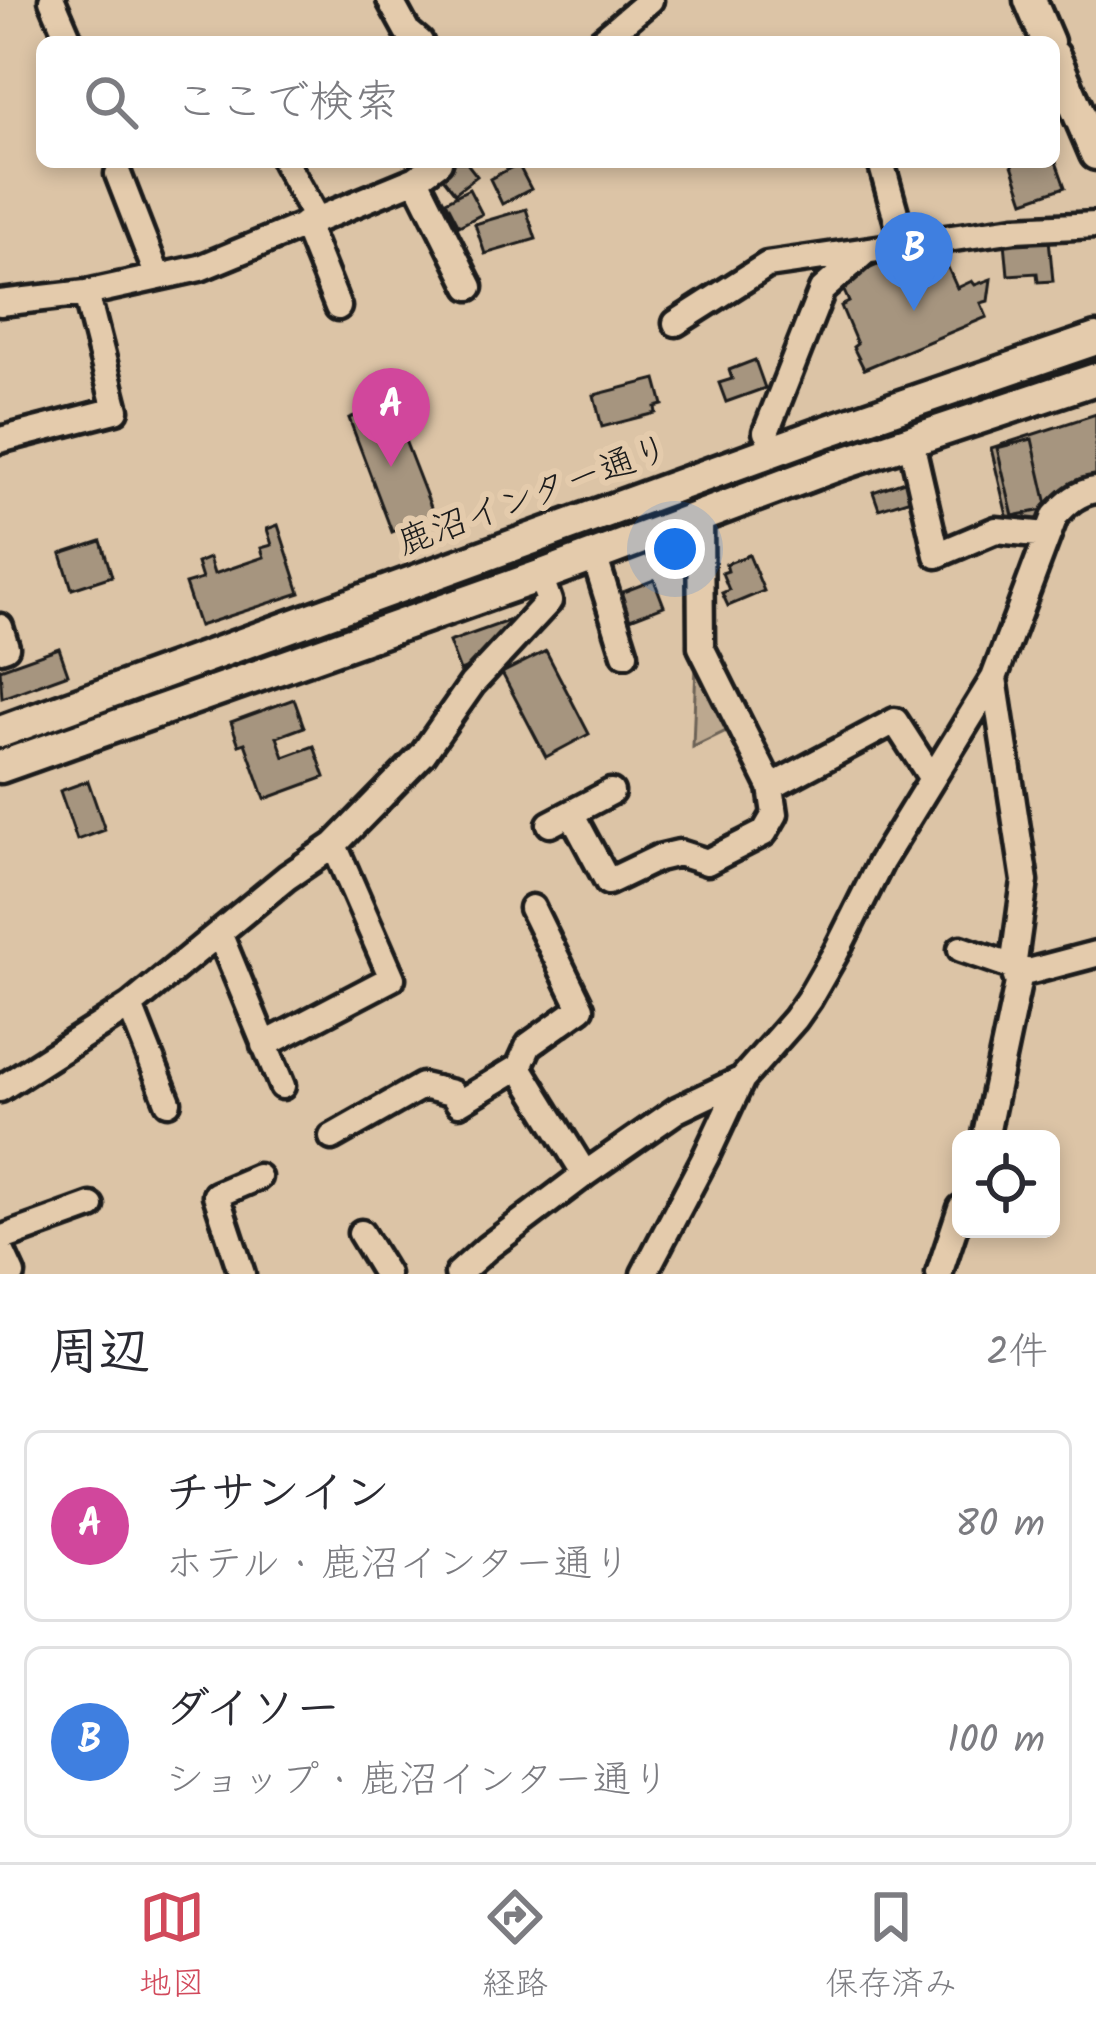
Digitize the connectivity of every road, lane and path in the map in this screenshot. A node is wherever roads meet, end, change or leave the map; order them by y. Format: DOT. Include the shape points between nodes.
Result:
graph roads {
  1 [pos="52,0"];
  2 [pos="390,0"];
  3 [pos="650,0"];
  4 [pos="1030,0"];
  5 [pos="620,12"];
  6 [pos="67,36"];
  7 [pos="412,36"];
  8 [pos="1045,36"];
  9 [pos="1060,70"];
  10 [pos="1096,154"];
  11 [pos="288,168"];
  12 [pos="431,168"];
  13 [pos="883,168"];
  14 [pos="118,174"];
  15 [pos="416,179"];
  16 [pos="311,222"];
  17 [pos="1096,225"];
  18 [pos="904,245"];
  19 [pos="866,250"];
  20 [pos="158,277"];
  21 [pos="470,287"];
  22 [pos="86,293"];
  23 [pos="0,303"];
  24 [pos="338,307"];
  25 [pos="676,323"];
  26 [pos="1096,338"];
  27 [pos="1096,379"];
  28 [pos="766,432"];
  29 [pos="0,440"];
  30 [pos="910,442"];
  31 [pos="1096,490"];
  32 [pos="700,516"];
  33 [pos="1047,535"];
  34 [pos="594,555"];
  35 [pos="540,576"];
  36 [pos="0,627"];
  37 [pos="0,649"];
  38 [pos="625,653"];
  39 [pos="994,678"];
  40 [pos="0,732"];
  41 [pos="0,767"];
  42 [pos="931,778"];
  43 [pos="771,787"];
  44 [pos="611,792"];
  45 [pos="334,845"];
  46 [pos="532,908"];
  47 [pos="219,933"];
  48 [pos="961,949"];
  49 [pos="1096,954"];
  50 [pos="1012,968"];
  51 [pos="130,1006"];
  52 [pos="264,1045"];
  53 [pos="519,1067"];
  54 [pos="742,1078"];
  55 [pos="282,1086"];
  56 [pos="0,1089"];
  57 [pos="168,1102"];
  58 [pos="987,1130"];
  59 [pos="332,1137"];
  60 [pos="585,1174"];
  61 [pos="258,1177"];
  62 [pos="91,1206"];
  63 [pos="362,1233"];
  64 [pos="952,1235"];
  65 [pos="0,1243"];
  66 [pos="12,1274"];
  67 [pos="242,1274"];
  68 [pos="386,1274"];
  69 [pos="458,1274"];
  70 [pos="644,1274"];
  71 [pos="939,1274"];
  1 -- 6 [label="street"];
  2 -- 7 [label="street"];
  3 -- 5 [label="street"];
  4 -- 8 [label="main road"];
  9 -- 10 [label="main road"];
  11 -- 16 [label="street"];
  12 -- 15 [label="street"];
  13 -- 18 [label="street"];
  14 -- 20 [label="street"];
  15 -- 16 [label="street"];
  15 -- 21 [label="street"];
  16 -- 20 [label="street"];
  16 -- 24 [label="street"];
  17 -- 18 [label="street"];
  18 -- 19 [label="street"];
  19 -- 25 [label="street" via="767,265"];
  19 -- 28 [label="street" via="821,290"];
  20 -- 22 [label="street"];
  22 -- 23 [label="street"];
  22 -- 29 [label="street" via="116,410"];
  26 -- 40 [label="main road, 鹿沼インター通り"];
  27 -- 30 [label="main road, 鹿沼インター通り"];
  30 -- 32 [label="main road, 鹿沼インター通り"];
  30 -- 33 [label="street" via="937,555 996,530"];
  31 -- 33 [label="street" via="1070,501"];
  32 -- 34 [label="main road, 鹿沼インター通り"];
  32 -- 43 [label="street" via="701,647"];
  33 -- 39 [label="street"];
  34 -- 35 [label="main road, 鹿沼インター通り"];
  34 -- 38 [label="street"];
  35 -- 41 [label="main road, 鹿沼インター通り"];
  35 -- 45 [label="street" via="549,601 472,684 423,754"];
  36 -- 37 [label="street"];
  39 -- 42 [label="street"];
  39 -- 50 [label="street" via="1024,881"];
  42 -- 43 [label="street" via="895,721"];
  42 -- 54 [label="street" via="809,999"];
  43 -- 44 [label="street" via="775,814 764,833 706,862 658,858 608,881 561,818"];
  45 -- 47 [label="street"];
  45 -- 52 [label="street" via="392,978"];
  46 -- 53 [label="street" via="581,1008 529,1046"];
  47 -- 51 [label="street"];
  47 -- 52 [label="street"];
  48 -- 50 [label="street"];
  49 -- 50 [label="street" via="1028,972"];
  50 -- 58 [label="street" via="1018,983"];
  51 -- 56 [label="street"];
  51 -- 57 [label="street"];
  52 -- 55 [label="street"];
  53 -- 59 [label="street" via="459,1103 452,1093 422,1086"];
  53 -- 60 [label="street"];
  54 -- 60 [label="street" via="677,1110"];
  54 -- 70 [label="street"];
  60 -- 69 [label="street"];
  61 -- 67 [label="street" via="216,1195"];
  62 -- 65 [label="street"];
  63 -- 68 [label="street"];
  64 -- 71 [label="street"];
  65 -- 66 [label="street"];
}
